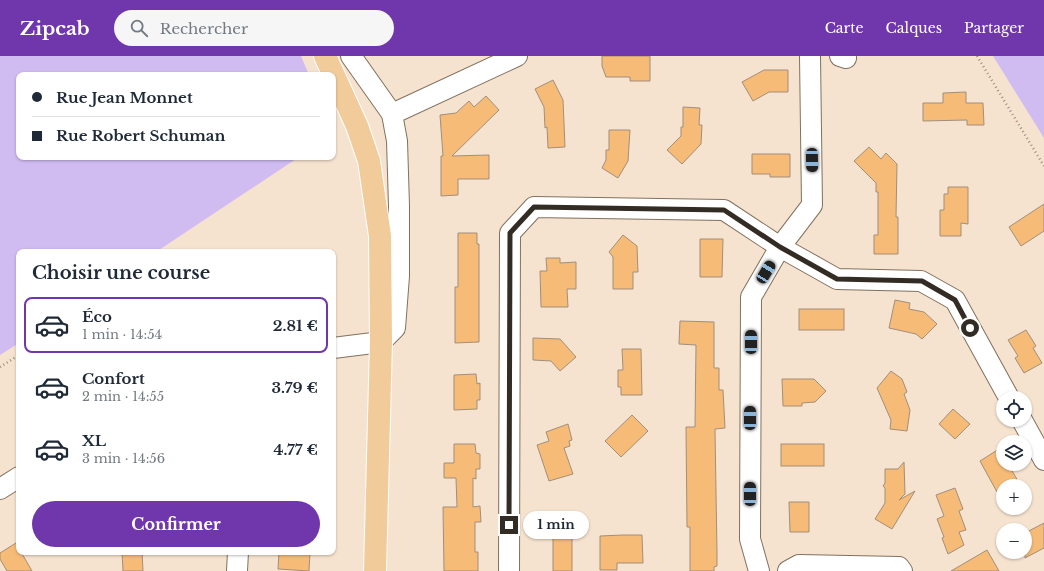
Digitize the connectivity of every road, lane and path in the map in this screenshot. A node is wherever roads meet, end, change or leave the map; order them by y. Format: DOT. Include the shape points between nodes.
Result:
graph roads {
  1 [pos="325,56"];
  2 [pos="351,56"];
  3 [pos="517,56"];
  4 [pos="810,56"];
  5 [pos="977,56"];
  6 [pos="332,72"];
  7 [pos="336,80"];
  8 [pos="392,114"];
  9 [pos="1044,166"];
  10 [pos="780,247"];
  11 [pos="381,342"];
  12 [pos="336,348"];
  13 [pos="16,357"];
  14 [pos="0,366"];
  15 [pos="1005,391"];
  16 [pos="1026,427"];
  17 [pos="1044,460"];
  18 [pos="16,479"];
  19 [pos="0,489"];
  20 [pos="238,555"];
  21 [pos="237,571"];
  22 [pos="375,571"];
  23 [pos="509,571"];
  24 [pos="759,571"];
  25 [pos="788,571"];
  26 [pos="902,571"];
  1 -- 6 [label="main road"];
  2 -- 8 [label="street"];
  3 -- 8 [label="street"];
  4 -- 10 [label="street" via="812,205"];
  5 -- 9 [label="path"];
  7 -- 11 [label="main road" via="369,161 380,236"];
  8 -- 11 [label="street" via="397,141 399,276 395,328"];
  10 -- 15 [label="street" via="837,279 922,281 955,300"];
  10 -- 23 [label="street" via="724,210 534,207 510,233"];
  10 -- 24 [label="street" via="751,297 750,539"];
  11 -- 12 [label="street"];
  11 -- 22 [label="main road"];
  13 -- 14 [label="path"];
  16 -- 17 [label="street"];
  18 -- 19 [label="street"];
  20 -- 21 [label="street"];
  25 -- 26 [label="street" via="799,565 899,568"];
}
